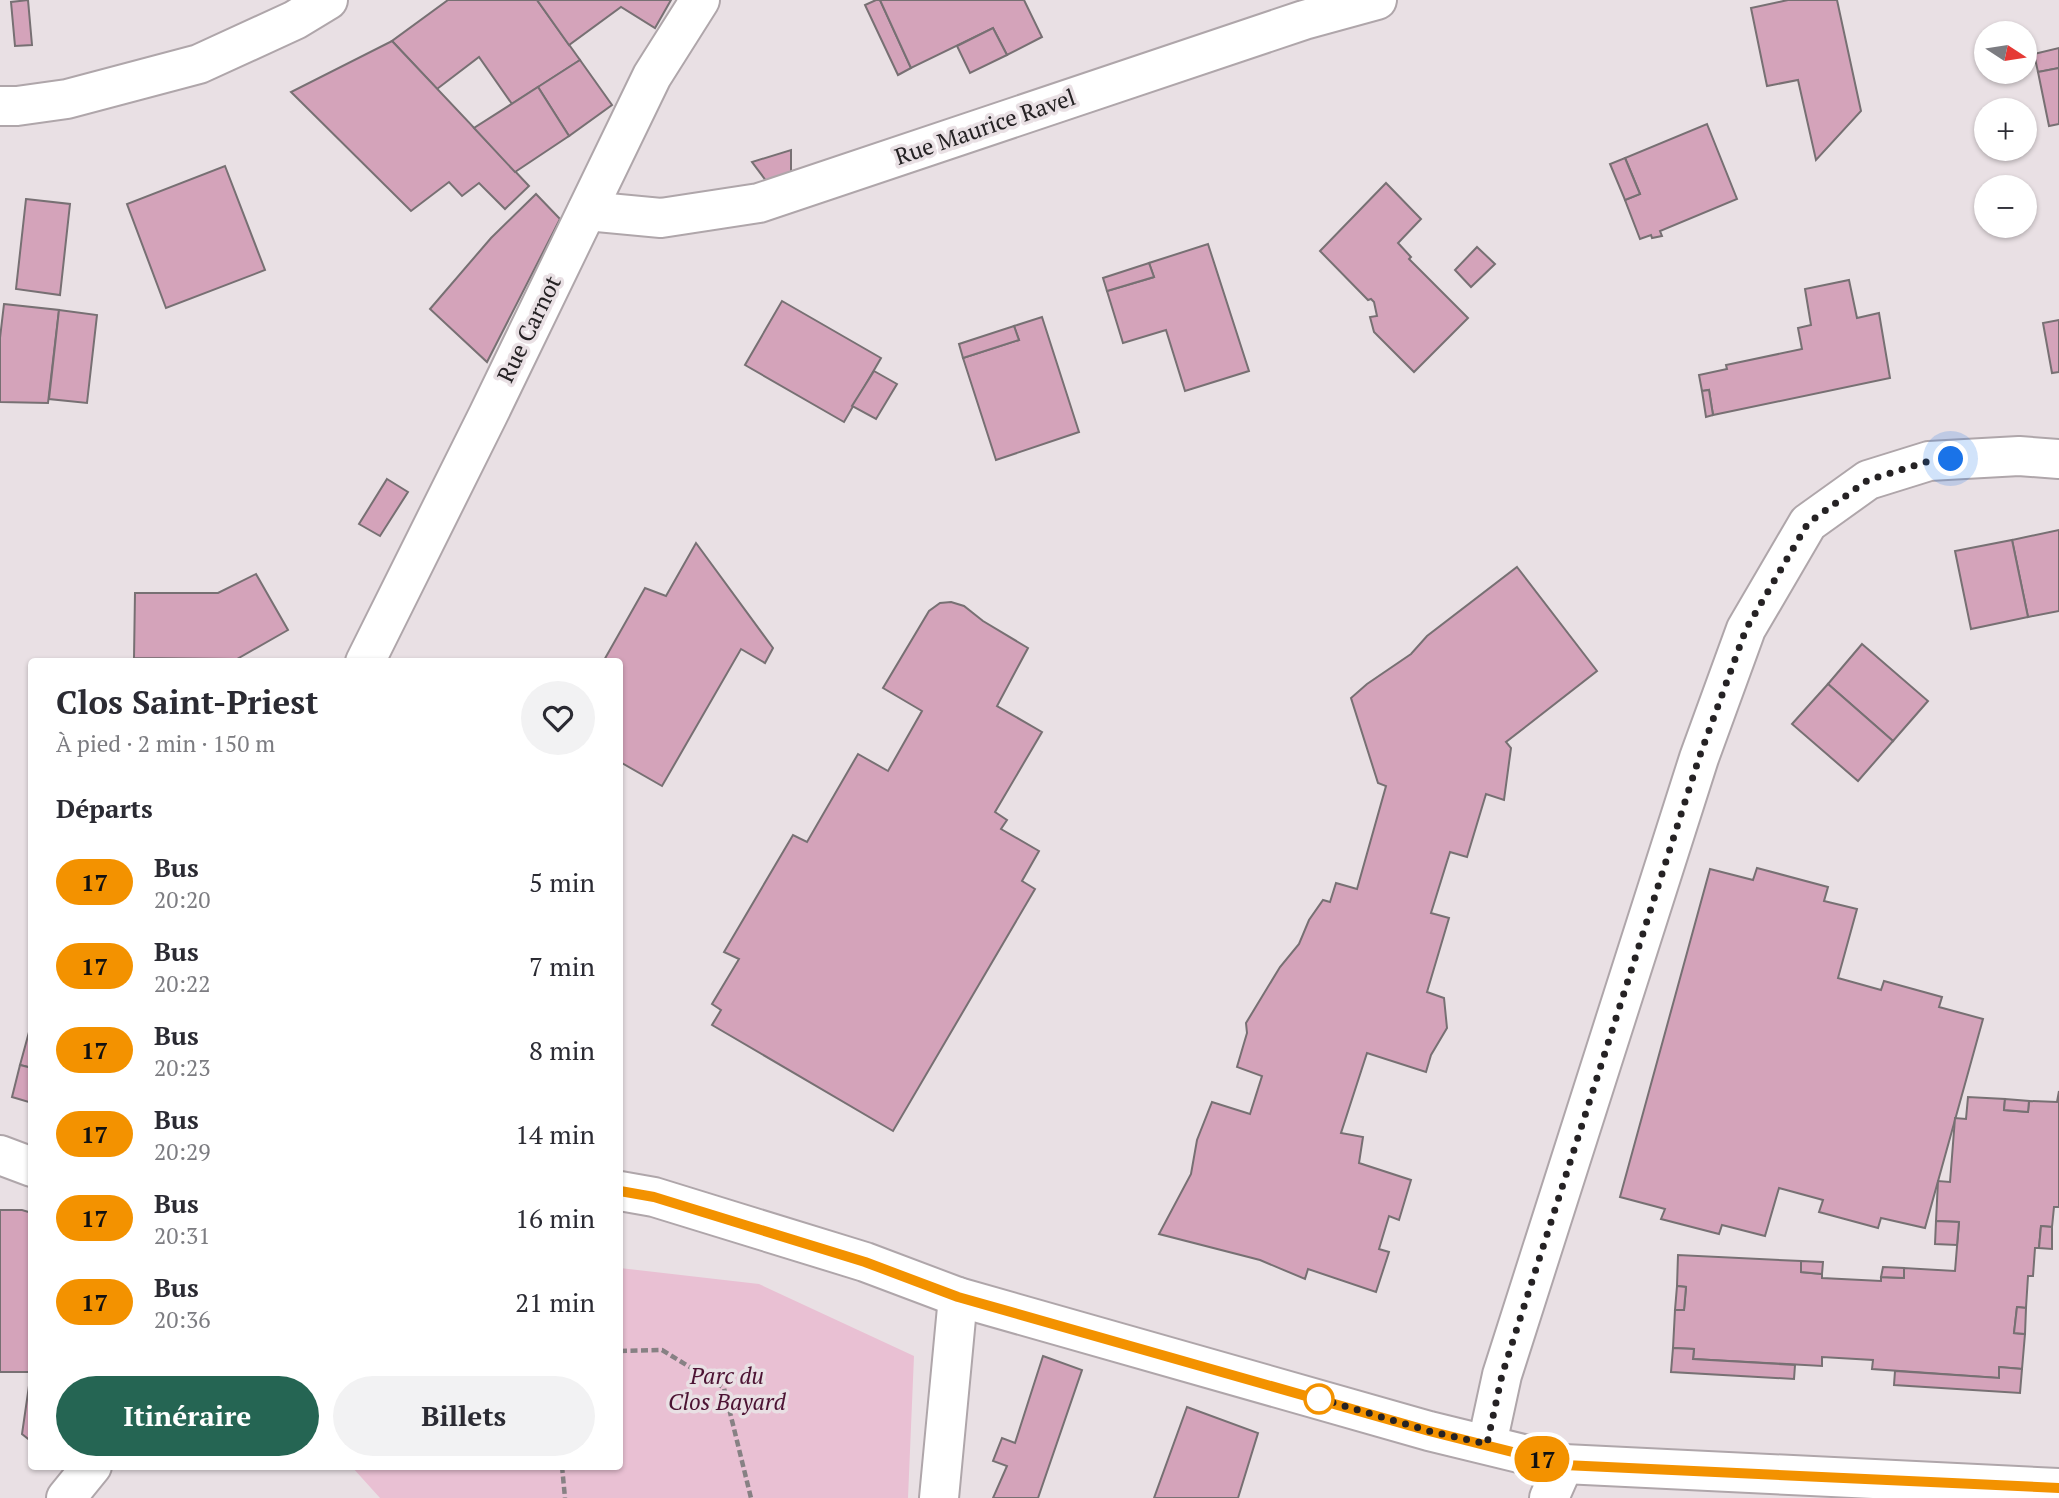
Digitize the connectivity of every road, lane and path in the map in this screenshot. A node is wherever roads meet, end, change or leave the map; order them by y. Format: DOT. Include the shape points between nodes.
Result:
graph roads {
  1 [pos="328,0"];
  2 [pos="700,0"];
  3 [pos="1377,0"];
  4 [pos="0,106"];
  5 [pos="587,211"];
  6 [pos="2059,459"];
  7 [pos="367,658"];
  8 [pos="0,1156"];
  9 [pos="28,1166"];
  10 [pos="623,1192"];
  11 [pos="958,1297"];
  12 [pos="623,1351"];
  13 [pos="1487,1444"];
  14 [pos="89,1470"];
  15 [pos="562,1470"];
  16 [pos="1557,1481"];
  17 [pos="2059,1488"];
  18 [pos="66,1498"];
  19 [pos="565,1498"];
  20 [pos="751,1498"];
  21 [pos="939,1498"];
  1 -- 4 [label="street" via="199,64 67,99"];
  2 -- 5 [label="street, Rue Carnot" via="652,76"];
  3 -- 5 [label="street, Rue Maurice Ravel" via="1304,20 759,203 661,218"];
  5 -- 7 [label="street, Rue Carnot"];
  6 -- 13 [label="street" via="2018,456 1929,461 1868,480 1808,523 1746,629 1699,758 1502,1375"];
  8 -- 9 [label="street"];
  10 -- 11 [label="street" via="865,1262"];
  11 -- 13 [label="street"];
  11 -- 21 [label="street"];
  12 -- 20 [label="path" via="662,1349 724,1388"];
  13 -- 16 [label="street"];
  14 -- 18 [label="street"];
  15 -- 19 [label="path"];
  16 -- 17 [label="street"];
}
